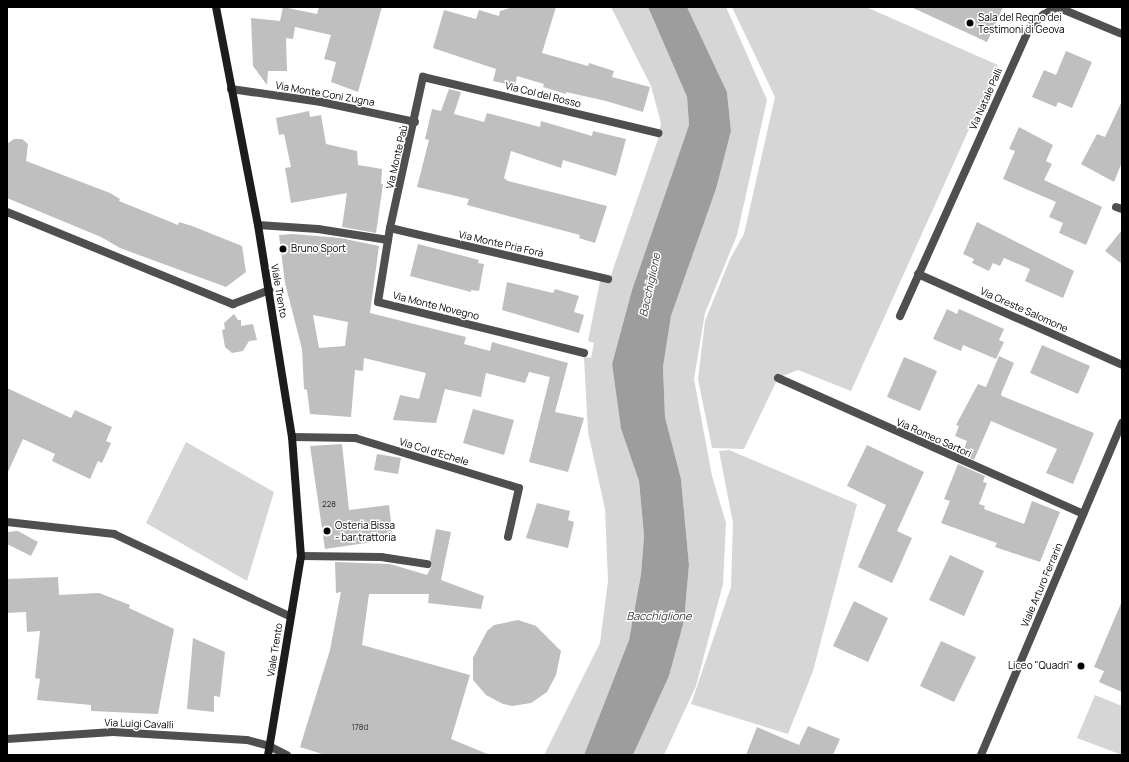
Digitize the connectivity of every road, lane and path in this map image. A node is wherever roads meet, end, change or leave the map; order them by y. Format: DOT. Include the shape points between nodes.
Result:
graph roads {
  1 [pos="216,7"];
  2 [pos="1122,34"];
  3 [pos="423,77"];
  4 [pos="231,89"];
  5 [pos="415,122"];
  6 [pos="658,134"];
  7 [pos="7,212"];
  8 [pos="258,224"];
  9 [pos="390,228"];
  10 [pos="388,240"];
  11 [pos="918,274"];
  12 [pos="608,279"];
  13 [pos="269,290"];
  14 [pos="900,316"];
  15 [pos="584,353"];
  16 [pos="1122,365"];
  17 [pos="778,378"];
  18 [pos="1122,423"];
  19 [pos="292,437"];
  20 [pos="1083,514"];
  21 [pos="7,522"];
  22 [pos="508,537"];
  23 [pos="301,556"];
  24 [pos="426,564"];
  25 [pos="291,617"];
  26 [pos="7,738"];
  27 [pos="269,746"];
  28 [pos="268,755"];
  29 [pos="287,755"];
  30 [pos="981,755"];
  1 -- 4 [label="main road, Viale Trento"];
  2 -- 11 [label="street, Via Natale Palli" via="1057,7 1043,15 1029,29"];
  3 -- 5 [label="street, Via Monte Paù"];
  3 -- 6 [label="street, Via Col del Rosso"];
  4 -- 5 [label="street, Via Monte Coni Zugna" via="321,102"];
  4 -- 8 [label="main road, Viale Trento"];
  5 -- 9 [label="street, Via Monte Paù"];
  7 -- 13 [label="street" via="233,304"];
  8 -- 10 [label="street"];
  8 -- 13 [label="main road, Viale Trento"];
  9 -- 10 [label="street, Via Monte Paù"];
  9 -- 12 [label="street, Via Monte Pria Forà"];
  10 -- 15 [label="street, Via Monte Novegno" via="378,302"];
  11 -- 14 [label="street"];
  11 -- 16 [label="street, Via Oreste Salomone"];
  13 -- 19 [label="main road, Viale Trento"];
  17 -- 20 [label="street, Via Romeo Sartori"];
  18 -- 20 [label="street, Viale Arturo Ferrarin"];
  19 -- 22 [label="street, Via Col d'Echele" via="355,438 519,488"];
  19 -- 23 [label="main road, Viale Trento"];
  20 -- 30 [label="street, Viale Arturo Ferrarin"];
  21 -- 25 [label="street" via="114,534"];
  23 -- 24 [label="street" via="381,557"];
  23 -- 25 [label="main road, Viale Trento"];
  25 -- 27 [label="main road, Viale Trento"];
  26 -- 27 [label="street, Via Luigi Cavalli" via="113,732 248,740"];
  27 -- 28 [label="main road, Viale Trento"];
  27 -- 29 [label="street"];
}
